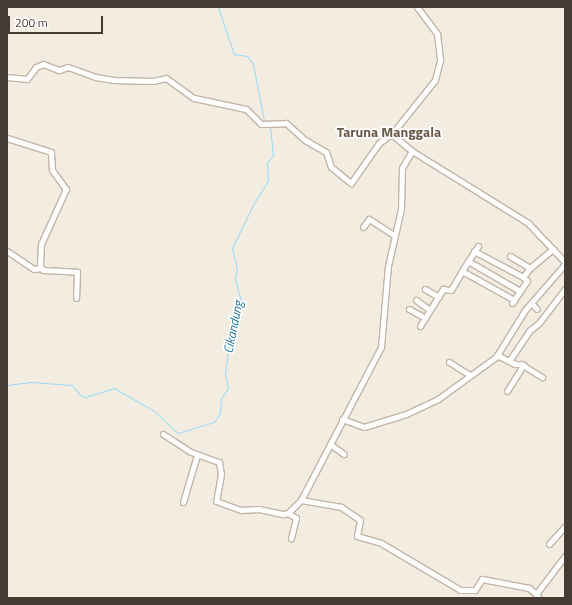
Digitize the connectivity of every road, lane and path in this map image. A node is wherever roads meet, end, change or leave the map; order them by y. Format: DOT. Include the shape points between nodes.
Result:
graph roads {
  1 [pos="417,7"];
  2 [pos="7,77"];
  3 [pos="393,133"];
  4 [pos="7,138"];
  5 [pos="412,151"];
  6 [pos="363,227"];
  7 [pos="395,236"];
  8 [pos="478,246"];
  9 [pos="553,249"];
  10 [pos="7,251"];
  11 [pos="474,251"];
  12 [pos="510,256"];
  13 [pos="565,261"];
  14 [pos="468,262"];
  15 [pos="41,268"];
  16 [pos="530,268"];
  17 [pos="462,272"];
  18 [pos="523,277"];
  19 [pos="425,289"];
  20 [pos="565,289"];
  21 [pos="520,291"];
  22 [pos="438,297"];
  23 [pos="76,298"];
  24 [pos="416,300"];
  25 [pos="531,303"];
  26 [pos="537,308"];
  27 [pos="410,309"];
  28 [pos="430,310"];
  29 [pos="425,318"];
  30 [pos="420,326"];
  31 [pos="497,355"];
  32 [pos="509,361"];
  33 [pos="449,362"];
  34 [pos="523,365"];
  35 [pos="470,375"];
  36 [pos="542,377"];
  37 [pos="507,391"];
  38 [pos="342,419"];
  39 [pos="163,434"];
  40 [pos="330,444"];
  41 [pos="344,454"];
  42 [pos="197,455"];
  43 [pos="301,500"];
  44 [pos="182,502"];
  45 [pos="288,513"];
  46 [pos="565,526"];
  47 [pos="291,538"];
  48 [pos="549,544"];
  49 [pos="565,556"];
  50 [pos="538,596"];
  1 -- 3 [label="street" via="437,34 440,60 435,80"];
  2 -- 3 [label="street" via="27,79 36,67 43,64 59,70 68,67 95,77 113,80 153,81 166,78 194,98 246,109 261,124 268,126 286,123 305,140 324,150 331,167 351,183 379,143"];
  3 -- 5 [label="street" via="396,139"];
  4 -- 15 [label="street" via="49,150 52,170 66,188 41,244"];
  5 -- 7 [label="street" via="402,168 403,196"];
  5 -- 9 [label="street" via="528,223"];
  6 -- 7 [label="street" via="368,219"];
  7 -- 38 [label="street" via="388,266 380,347"];
  8 -- 11 [label="street"];
  9 -- 13 [label="street"];
  9 -- 16 [label="street"];
  10 -- 15 [label="street" via="34,269"];
  11 -- 14 [label="street"];
  11 -- 18 [label="street"];
  12 -- 16 [label="street"];
  13 -- 25 [label="street"];
  14 -- 17 [label="street"];
  14 -- 21 [label="street"];
  15 -- 23 [label="street" via="77,272"];
  16 -- 18 [label="street"];
  17 -- 21 [label="street" via="513,301"];
  17 -- 22 [label="street" via="451,290 443,289"];
  18 -- 21 [label="street" via="527,281"];
  19 -- 22 [label="street"];
  20 -- 32 [label="street" via="539,323 529,330"];
  22 -- 28 [label="street"];
  24 -- 28 [label="street"];
  25 -- 26 [label="street"];
  25 -- 31 [label="street"];
  27 -- 29 [label="street"];
  28 -- 29 [label="street"];
  29 -- 30 [label="street"];
  31 -- 32 [label="street"];
  31 -- 35 [label="street"];
  32 -- 34 [label="street"];
  33 -- 35 [label="street"];
  34 -- 36 [label="street"];
  34 -- 37 [label="street"];
  35 -- 38 [label="street" via="438,399 392,419 362,427"];
  38 -- 40 [label="street"];
  39 -- 42 [label="street"];
  40 -- 41 [label="street"];
  40 -- 43 [label="street"];
  42 -- 44 [label="street"];
  42 -- 45 [label="street" via="216,459 220,464 221,474 216,501 241,510"];
  43 -- 45 [label="street"];
  43 -- 50 [label="street" via="341,507 360,520 357,536 381,543 460,590 475,590 482,580 529,588"];
  45 -- 47 [label="street" via="296,518"];
  46 -- 48 [label="street"];
  49 -- 50 [label="street"];
}
